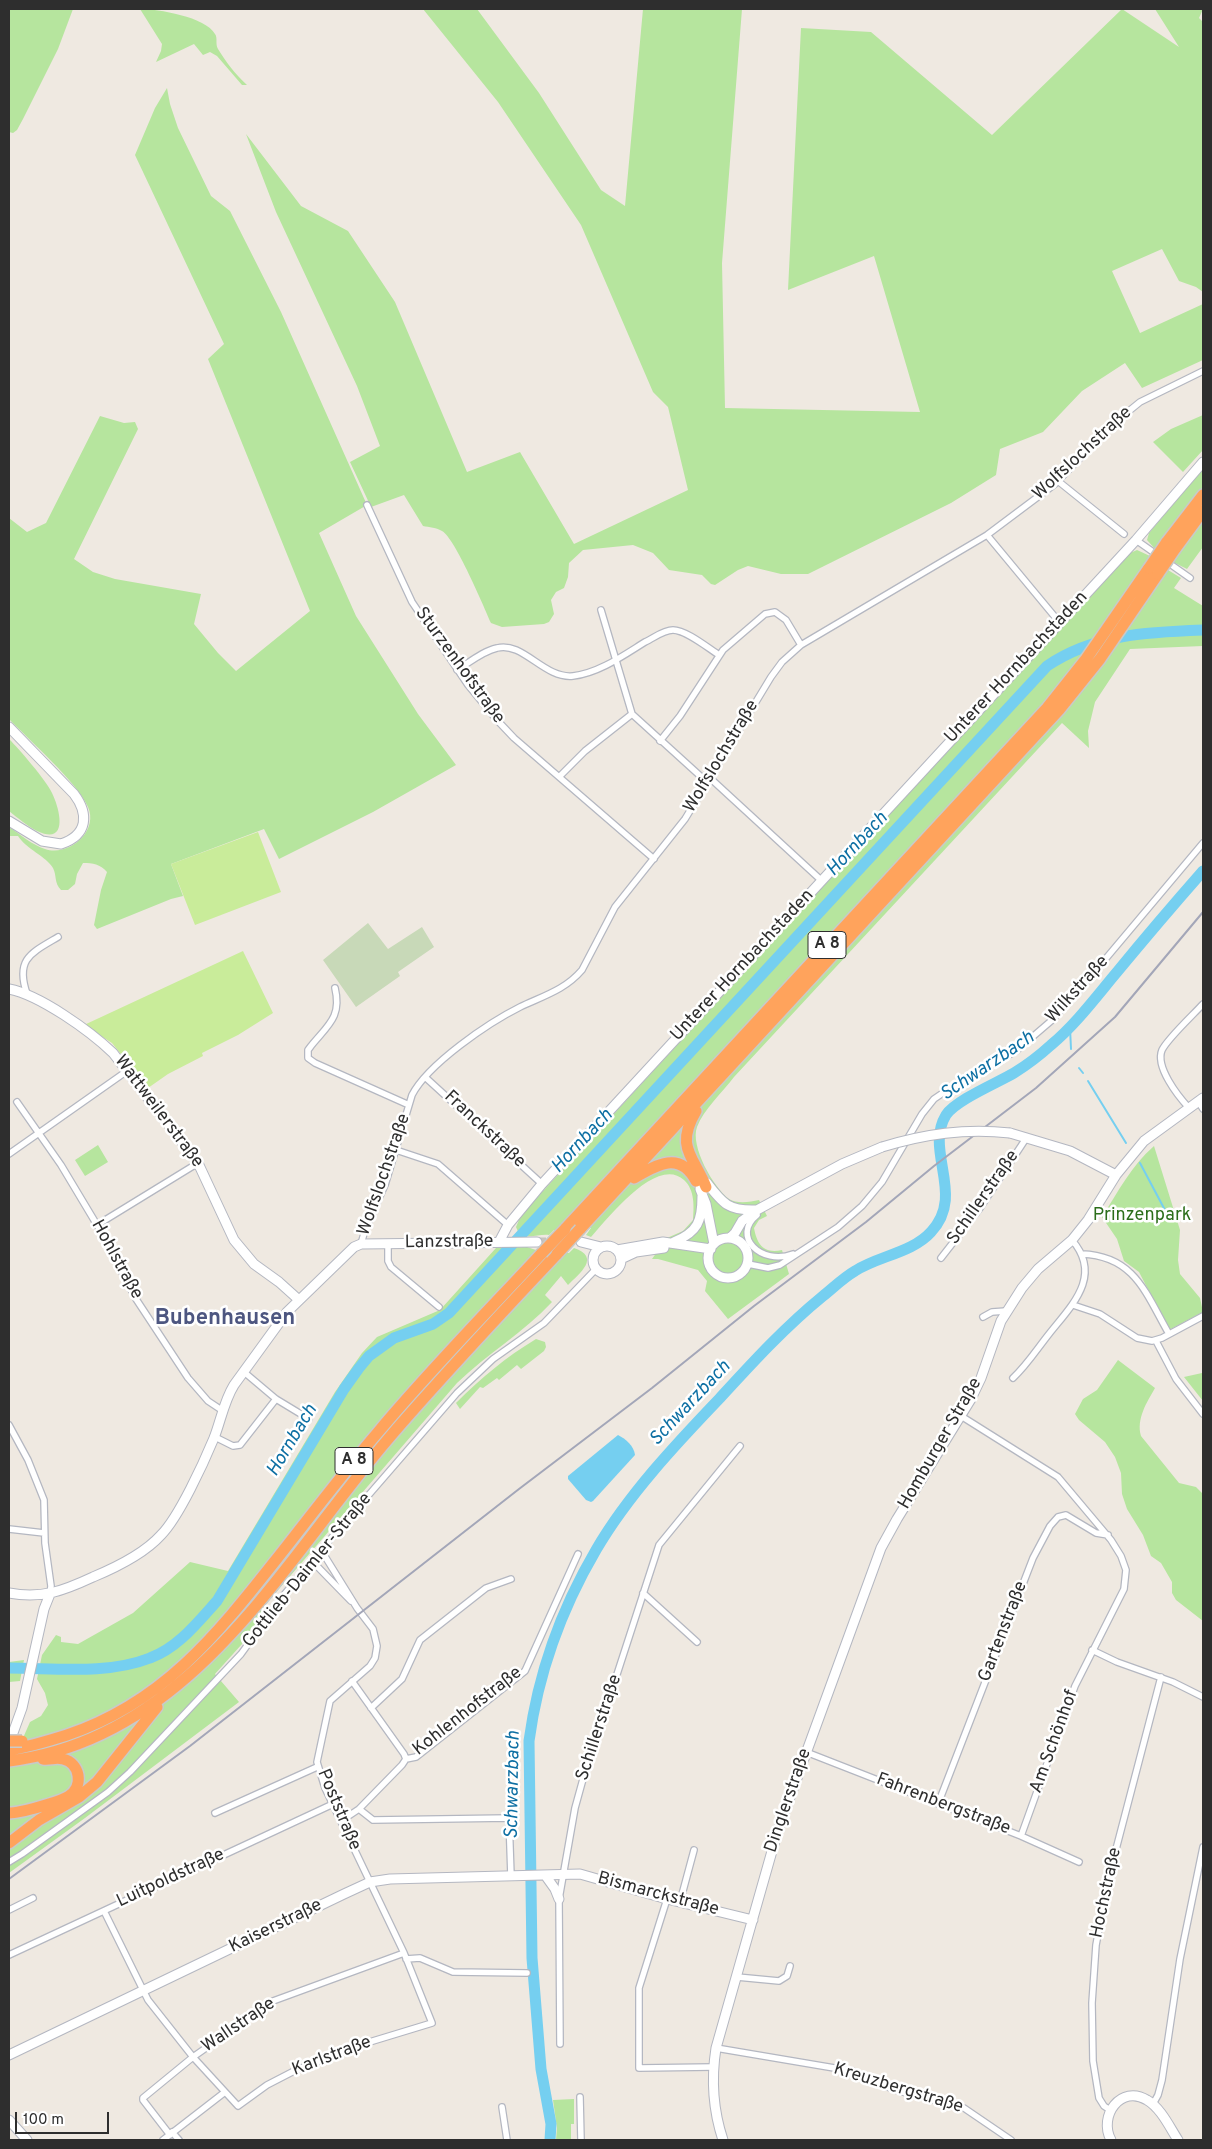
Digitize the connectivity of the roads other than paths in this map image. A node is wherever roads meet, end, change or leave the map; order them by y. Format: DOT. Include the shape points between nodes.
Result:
graph roads {
  1 [pos="1203,371"];
  2 [pos="1203,462"];
  3 [pos="1058,481"];
  4 [pos="1203,495"];
  5 [pos="367,505"];
  6 [pos="1203,511"];
  7 [pos="1124,534"];
  8 [pos="987,535"];
  9 [pos="1136,540"];
  10 [pos="1171,546"];
  11 [pos="1153,571"];
  12 [pos="1190,578"];
  13 [pos="601,610"];
  14 [pos="1060,623"];
  15 [pos="801,645"];
  16 [pos="719,655"];
  17 [pos="616,660"];
  18 [pos="457,670"];
  19 [pos="632,714"];
  20 [pos="9,727"];
  21 [pos="660,741"];
  22 [pos="560,776"];
  23 [pos="709,781"];
  24 [pos="9,822"];
  25 [pos="1203,843"];
  26 [pos="654,859"];
  27 [pos="822,881"];
  28 [pos="58,937"];
  29 [pos="335,988"];
  30 [pos="9,989"];
  31 [pos="27,994"];
  32 [pos="1203,1004"];
  33 [pos="127,1071"];
  34 [pos="425,1076"];
  35 [pos="705,1094"];
  36 [pos="17,1102"];
  37 [pos="1201,1103"];
  38 [pos="408,1105"];
  39 [pos="1189,1108"];
  40 [pos="40,1133"];
  41 [pos="1027,1137"];
  42 [pos="396,1150"];
  43 [pos="9,1154"];
  44 [pos="198,1163"];
  45 [pos="1116,1175"];
  46 [pos="623,1182"];
  47 [pos="542,1184"];
  48 [pos="704,1187"];
  49 [pos="763,1207"];
  50 [pos="97,1225"];
  51 [pos="508,1225"];
  52 [pos="1072,1240"];
  53 [pos="499,1242"];
  54 [pos="534,1242"];
  55 [pos="719,1242"];
  56 [pos="673,1243"];
  57 [pos="361,1244"];
  58 [pos="388,1244"];
  59 [pos="742,1244"];
  60 [pos="601,1247"];
  61 [pos="617,1250"];
  62 [pos="802,1250"];
  63 [pos="1082,1254"];
  64 [pos="941,1258"];
  65 [pos="593,1259"];
  66 [pos="621,1259"];
  67 [pos="709,1261"];
  68 [pos="748,1264"];
  69 [pos="596,1269"];
  70 [pos="299,1300"];
  71 [pos="1073,1305"];
  72 [pos="439,1307"];
  73 [pos="1006,1311"];
  74 [pos="1203,1316"];
  75 [pos="983,1317"];
  76 [pos="1169,1334"];
  77 [pos="1156,1340"];
  78 [pos="244,1372"];
  79 [pos="1013,1378"];
  80 [pos="276,1399"];
  81 [pos="223,1411"];
  82 [pos="1203,1414"];
  83 [pos="961,1416"];
  84 [pos="308,1419"];
  85 [pos="9,1425"];
  86 [pos="219,1439"];
  87 [pos="740,1446"];
  88 [pos="9,1530"];
  89 [pos="44,1533"];
  90 [pos="1108,1535"];
  91 [pos="884,1541"];
  92 [pos="321,1550"];
  93 [pos="578,1554"];
  94 [pos="312,1561"];
  95 [pos="511,1579"];
  96 [pos="643,1593"];
  97 [pos="9,1594"];
  98 [pos="50,1594"];
  99 [pos="358,1608"];
  100 [pos="697,1642"];
  101 [pos="1092,1650"];
  102 [pos="1161,1677"];
  103 [pos="352,1681"];
  104 [pos="166,1696"];
  105 [pos="1203,1697"];
  106 [pos="371,1708"];
  107 [pos="13,1750"];
  108 [pos="806,1752"];
  109 [pos="32,1758"];
  110 [pos="406,1759"];
  111 [pos="318,1767"];
  112 [pos="69,1803"];
  113 [pos="333,1804"];
  114 [pos="938,1804"];
  115 [pos="43,1805"];
  116 [pos="359,1809"];
  117 [pos="9,1813"];
  118 [pos="215,1813"];
  119 [pos="9,1821"];
  120 [pos="341,1821"];
  121 [pos="1021,1836"];
  122 [pos="9,1843"];
  123 [pos="1203,1847"];
  124 [pos="694,1850"];
  125 [pos="9,1862"];
  126 [pos="1079,1862"];
  127 [pos="563,1874"];
  128 [pos="544,1875"];
  129 [pos="511,1876"];
  130 [pos="370,1882"];
  131 [pos="33,1898"];
  132 [pos="559,1899"];
  133 [pos="667,1899"];
  134 [pos="680,1902"];
  135 [pos="9,1910"];
  136 [pos="104,1911"];
  137 [pos="753,1920"];
  138 [pos="404,1953"];
  139 [pos="9,1955"];
  140 [pos="406,1959"];
  141 [pos="790,1966"];
  142 [pos="527,1972"];
  143 [pos="737,1976"];
  144 [pos="143,1991"];
  145 [pos="432,2023"];
  146 [pos="560,2044"];
  147 [pos="716,2048"];
  148 [pos="9,2055"];
  149 [pos="193,2057"];
  150 [pos="713,2067"];
  151 [pos="225,2092"];
  152 [pos="580,2097"];
  153 [pos="1153,2104"];
  154 [pos="502,2106"];
  155 [pos="1110,2110"];
  156 [pos="9,2120"];
  157 [pos="171,2134"];
  158 [pos="27,2140"];
  159 [pos="163,2140"];
  160 [pos="179,2140"];
  161 [pos="508,2140"];
  162 [pos="581,2140"];
  163 [pos="723,2140"];
  164 [pos="1011,2140"];
  165 [pos="1111,2140"];
  166 [pos="1178,2140"];
  1 -- 3 [label="street, Wolfslochstraße" via="1152,394 1129,410"];
  2 -- 9 [label="street, Unterer Hornbachstaden"];
  3 -- 7 [label="street"];
  3 -- 8 [label="street, Wolfslochstraße"];
  4 -- 10 [label="highway, A 8"];
  5 -- 18 [label="street, Sturzenhofstraße" via="412,602"];
  6 -- 10 [label="highway, A 8"];
  8 -- 14 [label="street"];
  8 -- 15 [label="street, Wolfslochstraße"];
  9 -- 12 [label="street"];
  9 -- 14 [label="street, Unterer Hornbachstaden"];
  10 -- 11 [label="highway, A 8, bridge"];
  11 -- 35 [label="highway, A 8" via="1134,610 1059,710"];
  11 -- 107 [label="highway, A 8, bridge" via="1041,715 456,1344 379,1431 235,1612 200,1651 137,1702 92,1726"];
  13 -- 17 [label="street"];
  14 -- 27 [label="street, Unterer Hornbachstaden"];
  15 -- 16 [label="street" via="782,616 770,612"];
  15 -- 23 [label="street, Wolfslochstraße" via="771,677"];
  16 -- 17 [label="street" via="685,634 672,630"];
  16 -- 21 [label="street"];
  17 -- 18 [label="street" via="579,675 565,676 552,673 516,650 504,647 492,649"];
  17 -- 19 [label="street"];
  18 -- 22 [label="street, Sturzenhofstraße" via="504,728"];
  19 -- 21 [label="street"];
  19 -- 22 [label="street" via="585,751"];
  20 -- 24 [label="street" via="74,794 82,805 84,816 78,833 61,844 42,841"];
  21 -- 23 [label="street"];
  22 -- 26 [label="street, Sturzenhofstraße"];
  23 -- 26 [label="street, Wolfslochstraße"];
  23 -- 27 [label="street"];
  25 -- 62 [label="street, Wilkstraße" via="1051,1021 1016,1051 934,1099 882,1182 862,1206 838,1227"];
  26 -- 34 [label="street, Wolfslochstraße" via="615,907 574,979 491,1025"];
  27 -- 47 [label="street, Unterer Hornbachstaden"];
  28 -- 31 [label="street" via="32,953 24,962 22,976"];
  29 -- 38 [label="street" via="337,1012 308,1050 308,1058"];
  30 -- 31 [label="street, Wattweilerstraße"];
  31 -- 33 [label="street, Wattweilerstraße" via="100,1041"];
  32 -- 39 [label="street" via="1165,1046 1161,1056 1163,1071"];
  33 -- 40 [label="street"];
  33 -- 44 [label="street, Wattweilerstraße"];
  34 -- 38 [label="street, Wolfslochstraße"];
  34 -- 47 [label="street, Franckstraße"];
  35 -- 46 [label="highway, A 8"];
  35 -- 48 [label="highway" via="686,1135 689,1156"];
  36 -- 40 [label="street, Hohlstraße"];
  37 -- 39 [label="street, Homburger Straße"];
  38 -- 42 [label="street, Wolfslochstraße"];
  39 -- 45 [label="street, Homburger Straße" via="1144,1141"];
  40 -- 43 [label="street"];
  40 -- 50 [label="street, Hohlstraße"];
  41 -- 45 [label="street" via="1087,1158"];
  41 -- 49 [label="street, bridge" via="979,1130 922,1136 882,1147 842,1164"];
  41 -- 64 [label="street, Schillerstraße" via="975,1215"];
  42 -- 51 [label="street" via="438,1164"];
  42 -- 57 [label="street, Wolfslochstraße"];
  44 -- 50 [label="street"];
  44 -- 70 [label="street, Wattweilerstraße" via="234,1240 254,1264"];
  45 -- 52 [label="street, Homburger Straße" via="1093,1214"];
  46 -- 48 [label="highway" via="655,1165 673,1162 688,1170"];
  46 -- 104 [label="highway, A 8, bridge" via="388,1439 224,1642"];
  47 -- 51 [label="street, Unterer Hornbachstaden"];
  48 -- 49 [label="street" via="736,1209"];
  48 -- 55 [label="street"];
  48 -- 56 [label="street" via="702,1215 697,1227"];
  49 -- 55 [label="street" via="742,1221 736,1233"];
  49 -- 59 [label="street" via="749,1217 742,1234"];
  49 -- 62 [label="street, Wilkstraße" via="750,1224 748,1239 752,1246 760,1253 776,1258"];
  50 -- 81 [label="street, Hohlstraße" via="136,1299 188,1378 208,1401"];
  51 -- 53 [label="street, Unterer Hornbachstaden"];
  52 -- 63 [label="street"];
  52 -- 73 [label="street, Homburger Straße" via="1038,1269"];
  53 -- 54 [label="street, Lanzstraße"];
  53 -- 58 [label="street, Lanzstraße"];
  55 -- 56 [label="street"];
  55 -- 59 [label="street"];
  55 -- 67 [label="street"];
  56 -- 61 [label="street" via="650,1243"];
  57 -- 58 [label="street, Lanzstraße"];
  57 -- 70 [label="street"];
  58 -- 72 [label="street" via="391,1267"];
  59 -- 68 [label="street" via="748,1253"];
  60 -- 61 [label="street"];
  60 -- 65 [label="street"];
  60 -- 65 [label="street" via="581,1242"];
  61 -- 66 [label="street"];
  62 -- 68 [label="street, Wilkstraße" via="790,1260 774,1266"];
  63 -- 71 [label="street" via="1084,1277"];
  63 -- 76 [label="street" via="1106,1259 1129,1270 1144,1289"];
  65 -- 69 [label="street"];
  66 -- 67 [label="street" via="636,1252 662,1248 698,1254"];
  66 -- 69 [label="street" via="612,1273 604,1274"];
  67 -- 68 [label="street" via="717,1275 727,1278 737,1276"];
  69 -- 92 [label="street, Gottlieb-Daimler-Straße" via="544,1323 493,1360 457,1393"];
  70 -- 78 [label="street"];
  71 -- 77 [label="street" via="1100,1314 1137,1338"];
  71 -- 79 [label="street"];
  73 -- 75 [label="street" via="992,1312"];
  73 -- 83 [label="street, Homburger Straße" via="981,1378"];
  74 -- 76 [label="street"];
  76 -- 77 [label="street"];
  77 -- 82 [label="street" via="1176,1379"];
  78 -- 80 [label="street"];
  78 -- 81 [label="street" via="230,1391"];
  80 -- 84 [label="street"];
  80 -- 86 [label="street" via="240,1445"];
  81 -- 86 [label="street"];
  83 -- 90 [label="street, Am Schönhof" via="1058,1477"];
  83 -- 91 [label="street, Homburger Straße"];
  85 -- 89 [label="street" via="44,1500"];
  86 -- 98 [label="street" via="161,1535 136,1555 99,1575"];
  87 -- 96 [label="street, Schillerstraße" via="659,1545"];
  88 -- 89 [label="street"];
  89 -- 98 [label="street"];
  90 -- 101 [label="street, Am Schönhof" via="1124,1564 1126,1582"];
  90 -- 114 [label="street, Gartenstraße" via="1096,1533 1066,1515 1058,1517 1050,1526 1023,1582"];
  91 -- 108 [label="street, Dinglerstraße"];
  92 -- 94 [label="street, Gottlieb-Daimler-Straße"];
  92 -- 99 [label="street, Poststraße"];
  93 -- 110 [label="street, Kohlenhofstraße" via="525,1671 416,1757"];
  94 -- 99 [label="street, Poststraße"];
  94 -- 125 [label="street, Gottlieb-Daimler-Straße" via="241,1654 130,1772 108,1792"];
  95 -- 106 [label="street" via="486,1588 420,1640 402,1679"];
  96 -- 100 [label="street"];
  96 -- 127 [label="street, Schillerstraße" via="578,1794"];
  97 -- 98 [label="street"];
  98 -- 107 [label="street"];
  99 -- 103 [label="street, Poststraße" via="373,1629 377,1646 372,1663"];
  101 -- 102 [label="street"];
  101 -- 121 [label="street, Am Schönhof" via="1075,1686"];
  102 -- 105 [label="street"];
  102 -- 155 [label="street, Hochstraße" via="1109,1876 1096,1945 1093,2061 1099,2098"];
  103 -- 106 [label="street"];
  103 -- 111 [label="street, Poststraße" via="330,1700"];
  104 -- 109 [label="highway, A 8" via="109,1731"];
  104 -- 112 [label="highway" via="97,1782"];
  106 -- 110 [label="street"];
  107 -- 109 [label="highway, A 8"];
  108 -- 114 [label="street, Fahrenbergstraße"];
  108 -- 137 [label="street, Dinglerstraße" via="778,1830"];
  109 -- 115 [label="highway" via="64,1759 78,1773 74,1792"];
  110 -- 116 [label="street, Kohlenhofstraße"];
  111 -- 113 [label="street, Poststraße"];
  111 -- 118 [label="street"];
  112 -- 119 [label="highway"];
  112 -- 122 [label="highway"];
  113 -- 120 [label="street, Poststraße"];
  113 -- 136 [label="street, Luitpoldstraße"];
  114 -- 121 [label="street, Fahrenbergstraße"];
  115 -- 117 [label="highway"];
  115 -- 119 [label="highway"];
  116 -- 120 [label="street, Kohlenhofstraße"];
  116 -- 129 [label="street" via="373,1820 509,1818"];
  120 -- 130 [label="street, Poststraße"];
  121 -- 126 [label="street, Fahrenbergstraße"];
  123 -- 153 [label="street" via="1182,1950 1162,2080"];
  124 -- 134 [label="street"];
  127 -- 128 [label="street, Kaiserstraße"];
  127 -- 132 [label="street, Schillerstraße"];
  127 -- 133 [label="street, Bismarckstraße" via="586,1875"];
  128 -- 129 [label="street, Kaiserstraße"];
  128 -- 132 [label="street" via="552,1883"];
  129 -- 130 [label="street, Kaiserstraße"];
  130 -- 138 [label="street, Poststraße"];
  130 -- 144 [label="street, Kaiserstraße"];
  131 -- 135 [label="street"];
  132 -- 146 [label="street, Schillerstraße"];
  133 -- 134 [label="street, Bismarckstraße"];
  133 -- 150 [label="street" via="639,1988 639,2068"];
  134 -- 137 [label="street, Bismarckstraße"];
  136 -- 139 [label="street, Luitpoldstraße"];
  136 -- 144 [label="street"];
  137 -- 143 [label="street, Dinglerstraße"];
  138 -- 140 [label="street, Poststraße"];
  138 -- 149 [label="street, Wallstraße" via="273,2001"];
  140 -- 142 [label="street" via="420,1958 453,1972"];
  140 -- 145 [label="street, Poststraße"];
  141 -- 143 [label="street" via="786,1976 779,1981"];
  143 -- 147 [label="street, Dinglerstraße"];
  144 -- 148 [label="street, Kaiserstraße"];
  144 -- 149 [label="street"];
  145 -- 151 [label="street, Karlstraße" via="386,2036 296,2070 267,2085 238,2106"];
  147 -- 150 [label="street, Dinglerstraße"];
  147 -- 164 [label="street, Kreuzbergstraße" via="852,2071 895,2090 964,2108"];
  149 -- 151 [label="street"];
  149 -- 157 [label="street, Wallstraße" via="143,2100"];
  150 -- 163 [label="street, Dinglerstraße" via="716,2114"];
  151 -- 157 [label="street"];
  152 -- 162 [label="street"];
  153 -- 155 [label="street" via="1142,2097 1130,2096"];
  153 -- 166 [label="street"];
  154 -- 161 [label="street"];
  155 -- 165 [label="street" via="1107,2123"];
  156 -- 158 [label="street"];
  157 -- 159 [label="street"];
  157 -- 160 [label="street"];
}
